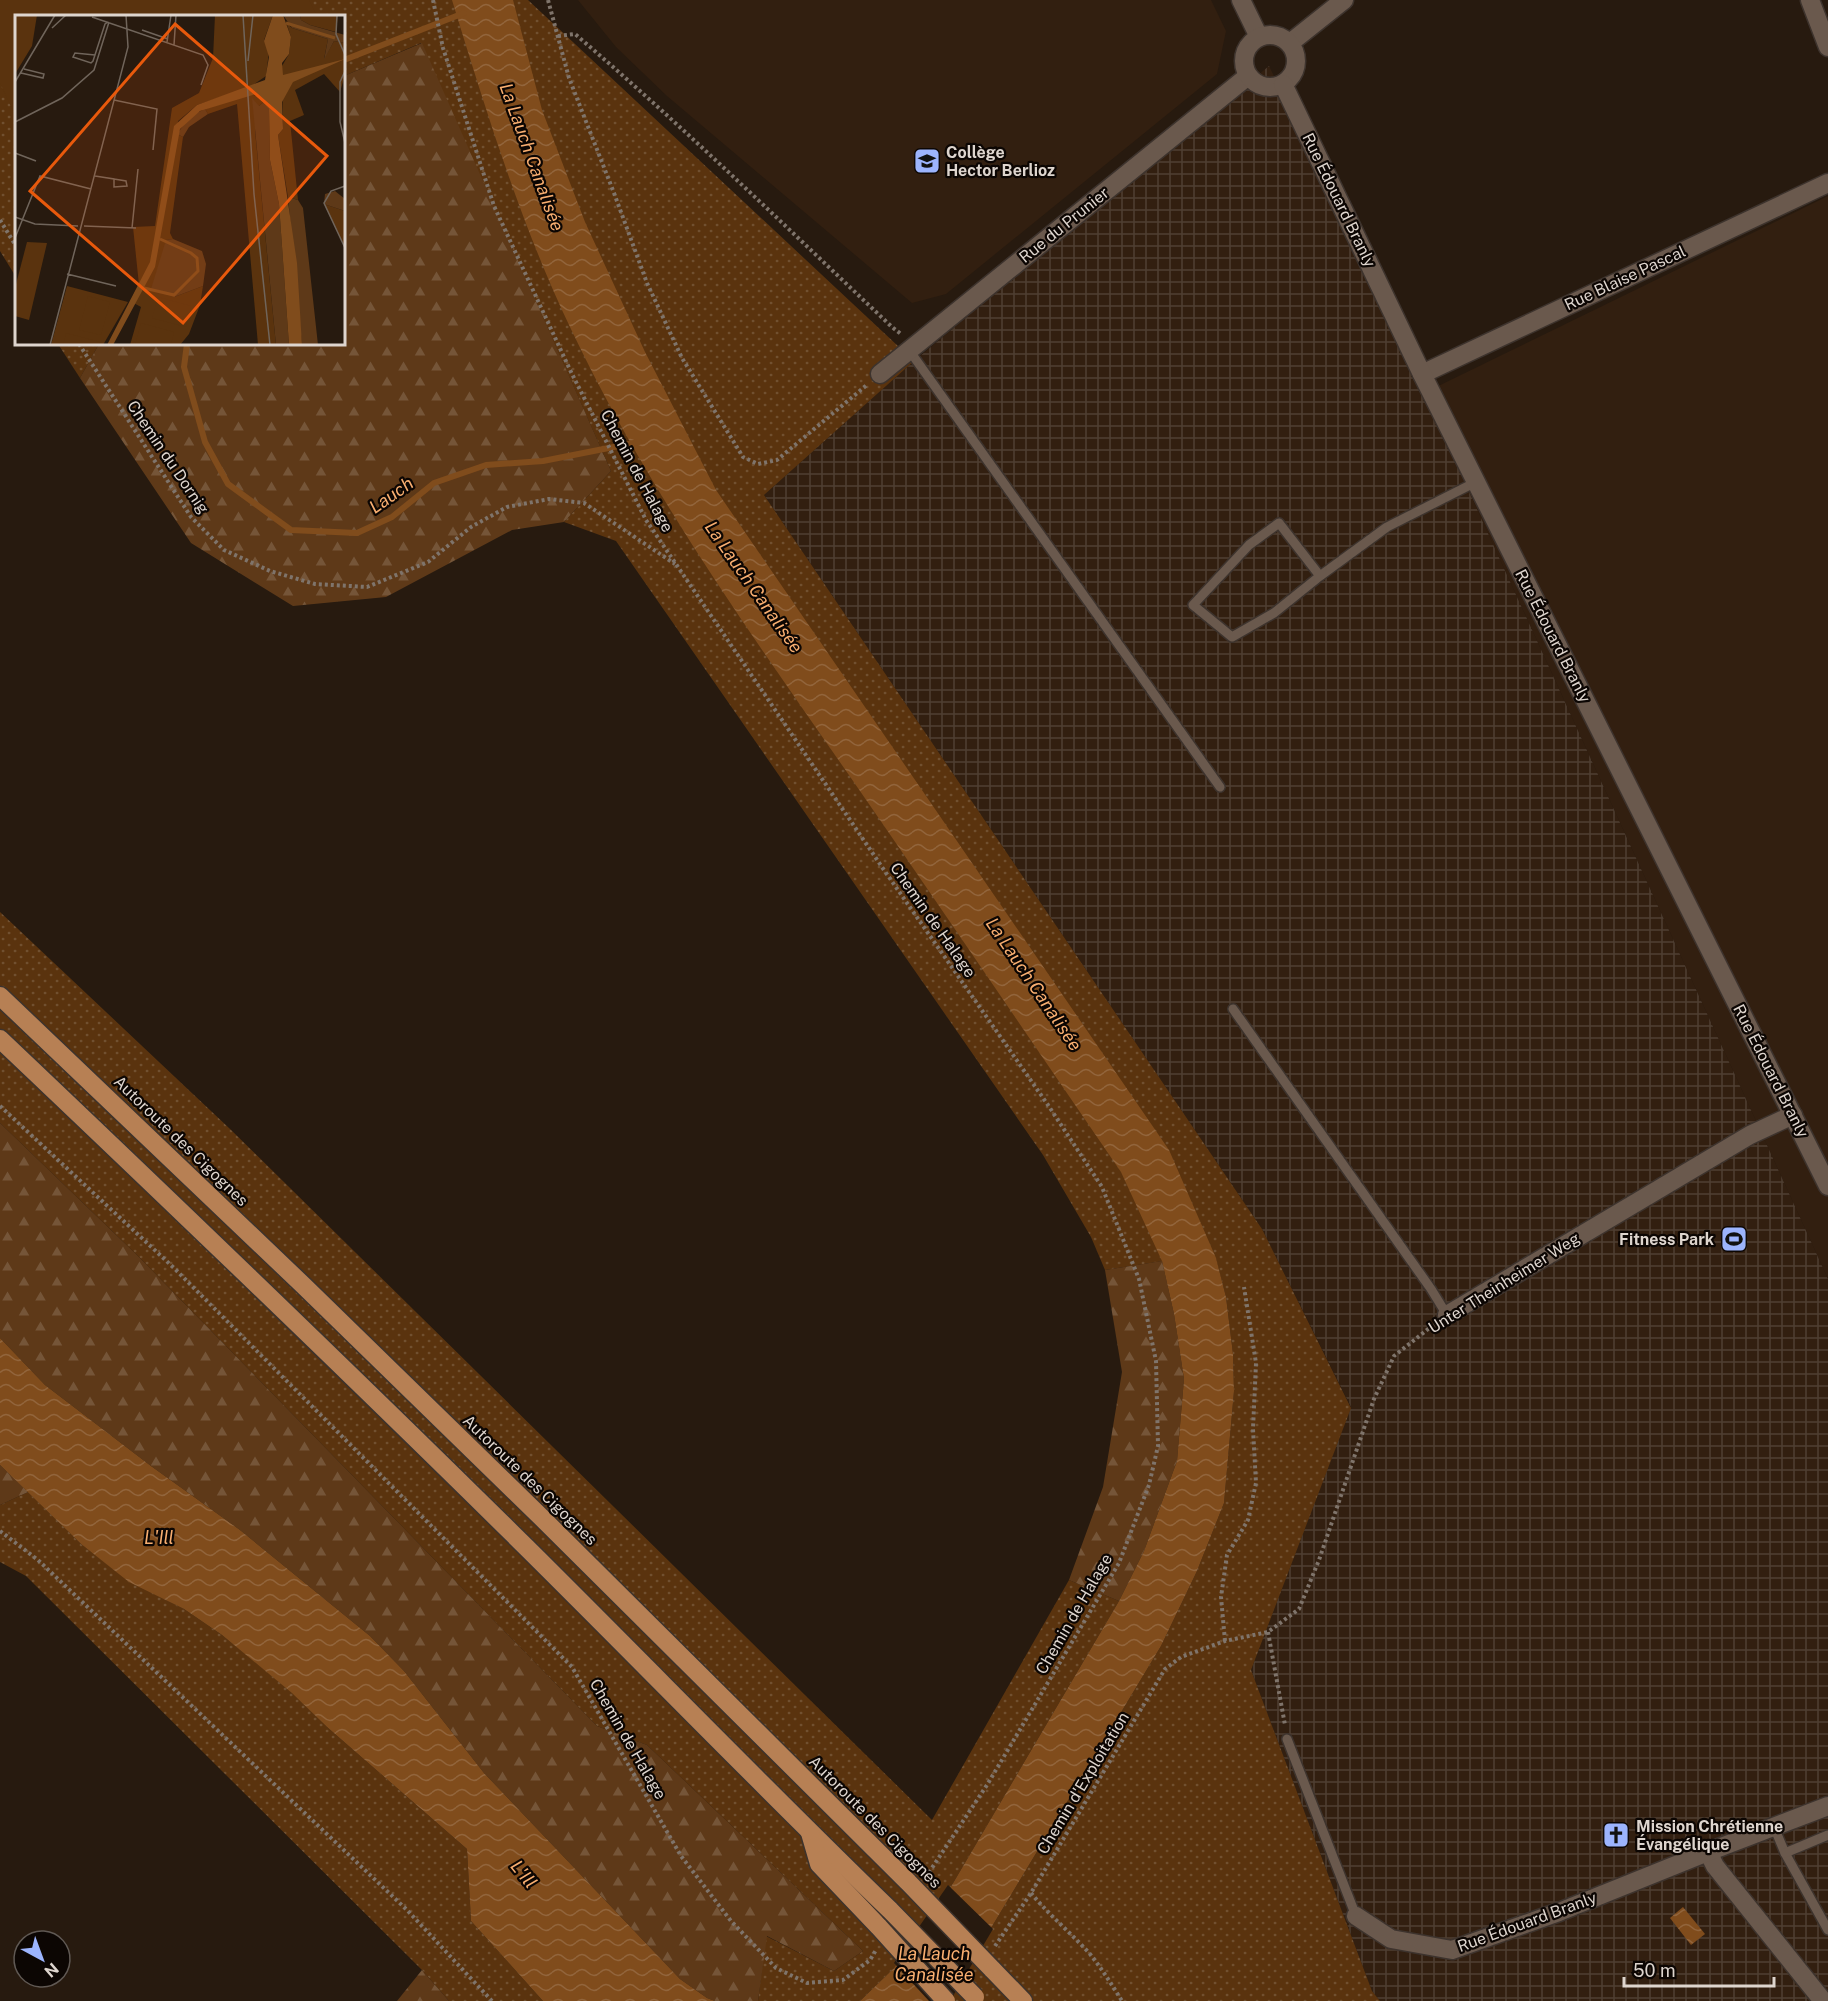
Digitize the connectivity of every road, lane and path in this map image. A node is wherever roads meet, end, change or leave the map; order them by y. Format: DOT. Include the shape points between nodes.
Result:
graph roads {
  1 [pos="548,0"];
  2 [pos="1241,0"];
  3 [pos="1344,0"];
  4 [pos="1810,0"];
  5 [pos="434,2"];
  6 [pos="558,36"];
  7 [pos="1258,38"];
  8 [pos="1290,43"];
  9 [pos="1828,47"];
  10 [pos="1248,76"];
  11 [pos="1283,84"];
  12 [pos="1828,183"];
  13 [pos="0,220"];
  14 [pos="15,244"];
  15 [pos="80,345"];
  16 [pos="913,347"];
  17 [pos="880,374"];
  18 [pos="1422,374"];
  19 [pos="1476,482"];
  20 [pos="678,566"];
  21 [pos="1320,576"];
  22 [pos="1220,787"];
  23 [pos="0,996"];
  24 [pos="1233,1009"];
  25 [pos="0,1039"];
  26 [pos="0,1106"];
  27 [pos="1793,1115"];
  28 [pos="1828,1186"];
  29 [pos="1244,1287"];
  30 [pos="1447,1314"];
  31 [pos="0,1531"];
  32 [pos="1268,1632"];
  33 [pos="1225,1641"];
  34 [pos="1287,1739"];
  35 [pos="1828,1806"];
  36 [pos="1774,1827"];
  37 [pos="809,1832"];
  38 [pos="1828,1835"];
  39 [pos="1708,1852"];
  40 [pos="1785,1853"];
  41 [pos="937,1861"];
  42 [pos="1031,1893"];
  43 [pos="1356,1916"];
  44 [pos="1828,1930"];
  45 [pos="870,1960"];
  46 [pos="991,1961"];
  47 [pos="977,1999"];
  48 [pos="492,2001"];
  49 [pos="946,2001"];
  50 [pos="1023,2001"];
  51 [pos="1122,2001"];
  52 [pos="1823,2001"];
  1 -- 6 [label="path"];
  2 -- 7 [label="street"];
  3 -- 8 [label="street"];
  4 -- 9 [label="street"];
  5 -- 20 [label="path, Chemin de Halage" via="443,48 494,206 646,520"];
  6 -- 16 [label="path" via="575,34 646,94"];
  6 -- 17 [label="path" via="569,78 647,283 682,358 743,457 758,464 777,460"];
  7 -- 8 [label="street" via="1270,34"];
  7 -- 10 [label="street" via="1248,48 1244,62"];
  8 -- 11 [label="street" via="1296,65"];
  10 -- 11 [label="street" via="1264,87"];
  10 -- 16 [label="street, Rue du Prunier"];
  11 -- 18 [label="street, Rue Édouard Branly"];
  12 -- 18 [label="street, Rue Blaise Pascal"];
  13 -- 14 [label="path"];
  15 -- 20 [label="path, Chemin du Dornig" via="192,518 225,550 270,572 315,584 367,587 428,562 471,527 507,507 549,499 584,503"];
  16 -- 17 [label="street, Rue du Prunier"];
  16 -- 22 [label="lane" via="1024,515"];
  18 -- 19 [label="street, Rue Édouard Branly"];
  19 -- 21 [label="lane" via="1387,527"];
  19 -- 27 [label="street, Rue Édouard Branly"];
  20 -- 41 [label="path, Chemin de Halage" via="1102,1187 1139,1279 1156,1361 1158,1446 1149,1485 1119,1563 987,1785"];
  21 -- 21 [label="lane" via="1279,523 1249,545 1193,604 1232,637 1274,613"];
  23 -- 46 [label="highway, Autoroute des Cigognes, bridge" via="304,1286"];
  24 -- 30 [label="lane"];
  25 -- 37 [label="highway" via="315,1340"];
  26 -- 45 [label="path, Chemin de Halage" via="174,1268 572,1667 681,1856 731,1921 776,1968 807,1983 843,1980"];
  27 -- 28 [label="street, Rue Édouard Branly"];
  27 -- 30 [label="street, Unter Theinheimer Weg" via="1750,1135"];
  29 -- 33 [label="path" via="1256,1363 1256,1483 1248,1520 1227,1555 1221,1597"];
  30 -- 32 [label="path, Unter Theinheimer Weg" via="1394,1356 1374,1399 1299,1609"];
  31 -- 48 [label="path" via="38,1560 407,1910"];
  32 -- 33 [label="path, Chemin d'Exploitation"];
  32 -- 34 [label="path"];
  33 -- 42 [label="path, Chemin d'Exploitation" via="1181,1657 1165,1669"];
  34 -- 43 [label="lane, Rue Édouard Branly"];
  35 -- 36 [label="street, Rue Édouard Branly"];
  36 -- 39 [label="street, Rue Édouard Branly"];
  36 -- 40 [label="lane"];
  37 -- 47 [label="highway, bridge"];
  37 -- 49 [label="highway, bridge" via="819,1864"];
  38 -- 40 [label="lane"];
  39 -- 43 [label="street, Rue Édouard Branly" via="1452,1950 1391,1939"];
  39 -- 52 [label="street" via="1715,1866"];
  40 -- 44 [label="lane"];
  42 -- 46 [label="path, Chemin d'Exploitation"];
  42 -- 51 [label="path" via="1090,1954"];
  46 -- 50 [label="highway, Autoroute des Cigognes"];
}
